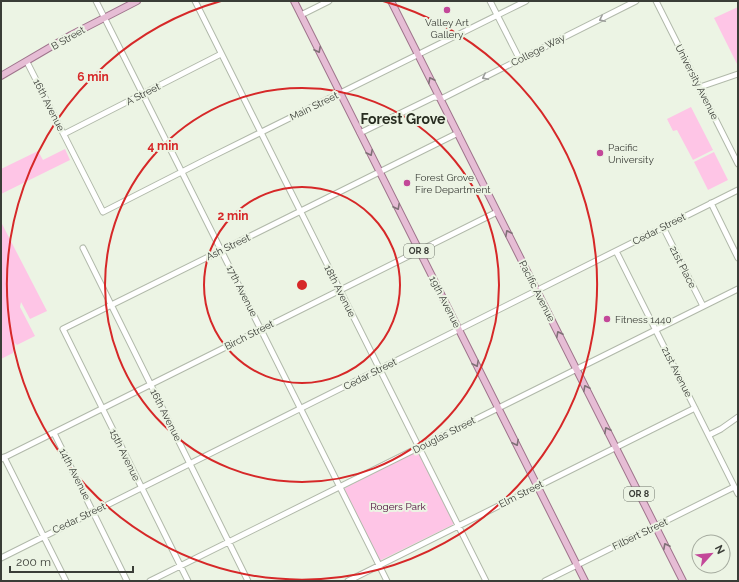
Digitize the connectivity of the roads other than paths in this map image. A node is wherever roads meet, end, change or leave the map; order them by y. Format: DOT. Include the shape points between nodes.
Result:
graph roads {
  1 [pos="96,1"];
  2 [pos="137,1"];
  3 [pos="195,1"];
  4 [pos="294,1"];
  5 [pos="328,1"];
  6 [pos="391,1"];
  7 [pos="490,1"];
  8 [pos="526,1"];
  9 [pos="636,1"];
  10 [pos="656,1"];
  11 [pos="301,15"];
  12 [pos="497,16"];
  13 [pos="104,17"];
  14 [pos="222,54"];
  15 [pos="418,55"];
  16 [pos="520,60"];
  17 [pos="27,62"];
  18 [pos="738,74"];
  19 [pos="1,76"];
  20 [pos="700,87"];
  21 [pos="340,93"];
  22 [pos="143,94"];
  23 [pos="440,98"];
  24 [pos="261,132"];
  25 [pos="360,133"];
  26 [pos="458,133"];
  27 [pos="64,134"];
  28 [pos="738,164"];
  29 [pos="182,172"];
  30 [pos="380,172"];
  31 [pos="738,190"];
  32 [pos="711,203"];
  33 [pos="103,212"];
  34 [pos="301,212"];
  35 [pos="497,212"];
  36 [pos="663,227"];
  37 [pos="84,248"];
  38 [pos="222,251"];
  39 [pos="419,251"];
  40 [pos="616,251"];
  41 [pos="738,258"];
  42 [pos="738,288"];
  43 [pos="340,290"];
  44 [pos="537,290"];
  45 [pos="111,305"];
  46 [pos="703,306"];
  47 [pos="63,329"];
  48 [pos="261,329"];
  49 [pos="459,329"];
  50 [pos="656,330"];
  51 [pos="380,369"];
  52 [pos="576,369"];
  53 [pos="151,384"];
  54 [pos="102,408"];
  55 [pos="301,408"];
  56 [pos="498,408"];
  57 [pos="695,408"];
  58 [pos="738,417"];
  59 [pos="54,433"];
  60 [pos="708,435"];
  61 [pos="419,448"];
  62 [pos="616,448"];
  63 [pos="2,458"];
  64 [pos="190,463"];
  65 [pos="538,486"];
  66 [pos="734,486"];
  67 [pos="340,487"];
  68 [pos="141,488"];
  69 [pos="738,494"];
  70 [pos="93,511"];
  71 [pos="458,526"];
  72 [pos="656,526"];
  73 [pos="44,536"];
  74 [pos="229,542"];
  75 [pos="1,558"];
  76 [pos="380,565"];
  77 [pos="577,565"];
  78 [pos="180,566"];
  79 [pos="66,581"];
  80 [pos="127,581"];
  81 [pos="150,581"];
  82 [pos="188,581"];
  83 [pos="248,581"];
  84 [pos="348,581"];
  85 [pos="387,581"];
  86 [pos="486,581"];
  87 [pos="545,581"];
  88 [pos="585,581"];
  89 [pos="683,581"];
  1 -- 13 [label="street, 17th Avenue"];
  2 -- 13 [label="main road, B Street"];
  3 -- 14 [label="street, 18th Avenue"];
  4 -- 11 [label="main road, 19th Avenue / OR 8"];
  5 -- 11 [label="street"];
  6 -- 15 [label="main road, Pacific Avenue / OR 8"];
  7 -- 12 [label="street"];
  8 -- 12 [label="street, Main Street"];
  9 -- 16 [label="street, College Way, one-way"];
  10 -- 20 [label="street, University Avenue"];
  11 -- 21 [label="main road, 19th Avenue / OR 8, one-way"];
  12 -- 15 [label="street, Main Street"];
  12 -- 16 [label="street"];
  13 -- 17 [label="main road, B Street"];
  13 -- 22 [label="street, 17th Avenue"];
  14 -- 22 [label="street, A Street"];
  14 -- 24 [label="street, 18th Avenue"];
  15 -- 21 [label="street, Main Street"];
  23 -- 15 [label="main road, Pacific Avenue / OR 8, one-way"];
  16 -- 23 [label="street, College Way, one-way"];
  17 -- 19 [label="main road, B Street"];
  17 -- 27 [label="street, 16th Avenue"];
  18 -- 20 [label="street"];
  20 -- 28 [label="street, University Avenue"];
  21 -- 24 [label="street, Main Street"];
  21 -- 25 [label="main road, 19th Avenue / OR 8"];
  22 -- 27 [label="street, A Street"];
  22 -- 29 [label="street, 17th Avenue"];
  23 -- 25 [label="street, College Way" via="434,97"];
  23 -- 26 [label="main road, Pacific Avenue / OR 8"];
  24 -- 29 [label="street, Main Street"];
  24 -- 34 [label="street, 18th Avenue"];
  25 -- 30 [label="main road, 19th Avenue / OR 8, one-way"];
  26 -- 30 [label="street, Ash Street"];
  26 -- 35 [label="main road, Pacific Avenue / OR 8"];
  27 -- 33 [label="street, 16th Avenue"];
  29 -- 33 [label="street, Main Street"];
  29 -- 38 [label="street, 17th Avenue"];
  30 -- 34 [label="street, Ash Street"];
  30 -- 39 [label="main road, 19th Avenue / OR 8, one-way"];
  31 -- 32 [label="street, Cedar Street"];
  32 -- 36 [label="street, Cedar Street"];
  32 -- 41 [label="street"];
  34 -- 38 [label="street, Ash Street"];
  34 -- 43 [label="street, 18th Avenue"];
  35 -- 39 [label="street, Birch Street"];
  44 -- 35 [label="main road, Pacific Avenue / OR 8, one-way"];
  36 -- 40 [label="street, Cedar Street"];
  36 -- 46 [label="street, 21st Place"];
  37 -- 45 [label="street, 16th Avenue"];
  38 -- 45 [label="street, Ash Street"];
  38 -- 48 [label="street, 17th Avenue"];
  39 -- 43 [label="street, Birch Street"];
  39 -- 49 [label="main road, 19th Avenue / OR 8"];
  40 -- 44 [label="street, Cedar Street"];
  40 -- 50 [label="street, 21st Avenue"];
  42 -- 46 [label="street, Douglas Street"];
  43 -- 48 [label="street, Birch Street"];
  43 -- 51 [label="street, 18th Avenue"];
  44 -- 49 [label="street, Cedar Street"];
  52 -- 44 [label="main road, Pacific Avenue / OR 8, one-way"];
  45 -- 47 [label="street, Ash Street"];
  45 -- 53 [label="street, 16th Avenue"];
  46 -- 50 [label="street, Douglas Street"];
  47 -- 54 [label="street, 15th Avenue"];
  48 -- 53 [label="street, Birch Street"];
  48 -- 55 [label="street, 17th Avenue"];
  49 -- 51 [label="street, Cedar Street"];
  49 -- 56 [label="main road, 19th Avenue / OR 8, one-way"];
  50 -- 52 [label="street, Douglas Street"];
  50 -- 57 [label="street, 21st Avenue"];
  51 -- 55 [label="street, Cedar Street"];
  51 -- 61 [label="street, 18th Avenue"];
  52 -- 56 [label="street, Douglas Street"];
  62 -- 52 [label="main road, Pacific Avenue / OR 8, one-way"];
  53 -- 54 [label="street, Birch Street"];
  53 -- 64 [label="street, 16th Avenue"];
  54 -- 59 [label="street, Birch Street"];
  54 -- 68 [label="street, 15th Avenue"];
  55 -- 64 [label="street, Cedar Street"];
  55 -- 67 [label="street, 17th Avenue"];
  56 -- 61 [label="street, Douglas Street"];
  56 -- 65 [label="main road, 19th Avenue / OR 8, one-way"];
  57 -- 60 [label="street, 21st Avenue"];
  57 -- 62 [label="street, Elm Street"];
  58 -- 60 [label="street"];
  59 -- 63 [label="street, Birch Street"];
  59 -- 70 [label="street, 14th Avenue"];
  60 -- 66 [label="street, 21st Avenue"];
  61 -- 67 [label="street, Douglas Street"];
  61 -- 71 [label="street, 18th Avenue"];
  62 -- 65 [label="street, Elm Street"];
  62 -- 72 [label="main road, Pacific Avenue / OR 8"];
  63 -- 73 [label="street"];
  64 -- 68 [label="street, Cedar Street"];
  64 -- 74 [label="street, 16th Avenue"];
  65 -- 71 [label="street, Elm Street"];
  65 -- 77 [label="main road, 19th Avenue / OR 8"];
  66 -- 69 [label="street, 21st Avenue"];
  66 -- 72 [label="street, Filbert Street"];
  67 -- 74 [label="street, Douglas Street"];
  67 -- 76 [label="street, 17th Avenue"];
  68 -- 70 [label="street, Cedar Street"];
  68 -- 78 [label="street, 15th Avenue"];
  70 -- 73 [label="street, Cedar Street"];
  70 -- 80 [label="street, 14th Avenue"];
  71 -- 76 [label="street, Elm Street"];
  71 -- 86 [label="street, 18th Avenue"];
  72 -- 77 [label="street, Filbert Street"];
  89 -- 72 [label="main road, Pacific Avenue / OR 8, one-way"];
  73 -- 75 [label="street, Cedar Street"];
  73 -- 79 [label="street"];
  74 -- 78 [label="street, Douglas Street"];
  74 -- 83 [label="street, 16th Avenue"];
  76 -- 84 [label="street, Elm Street"];
  76 -- 85 [label="street, 17th Avenue"];
  77 -- 87 [label="street, Filbert Street"];
  77 -- 88 [label="main road, 19th Avenue / OR 8"];
  78 -- 81 [label="street, Douglas Street"];
  78 -- 82 [label="street, 15th Avenue"];
}
